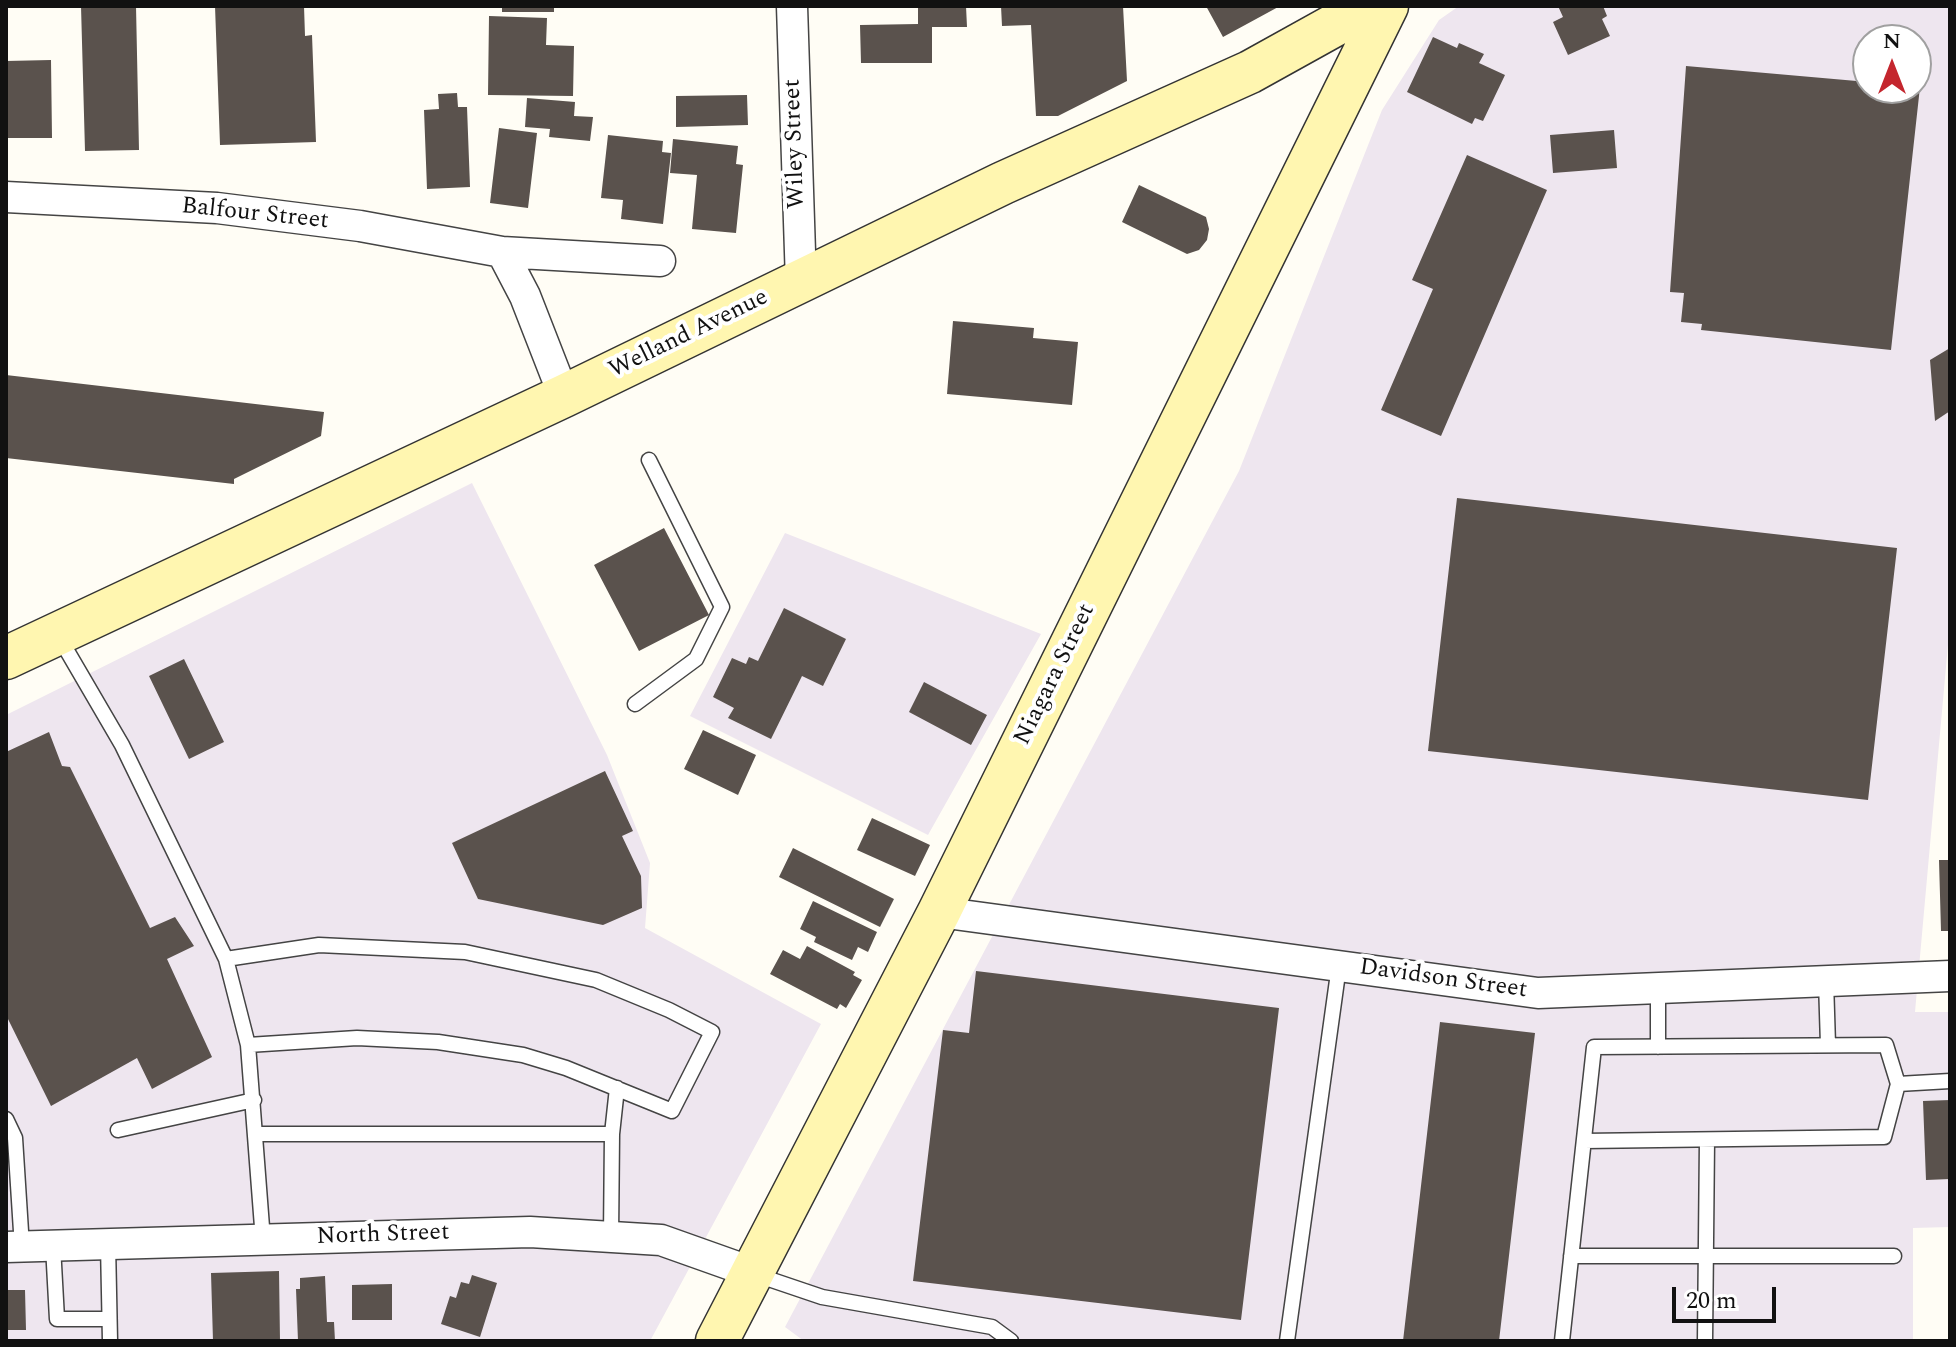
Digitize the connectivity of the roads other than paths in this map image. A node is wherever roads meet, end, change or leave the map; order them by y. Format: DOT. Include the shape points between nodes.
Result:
graph roads {
  1 [pos="792,6"];
  2 [pos="1369,6"];
  3 [pos="1387,6"];
  4 [pos="6,197"];
  5 [pos="502,252"];
  6 [pos="660,261"];
  7 [pos="801,283"];
  8 [pos="564,396"];
  9 [pos="649,460"];
  10 [pos="57,634"];
  11 [pos="6,658"];
  12 [pos="635,704"];
  13 [pos="939,912"];
  14 [pos="226,959"];
  15 [pos="1339,966"];
  16 [pos="1950,976"];
  17 [pos="1826,981"];
  18 [pos="1658,988"];
  19 [pos="248,1045"];
  20 [pos="1828,1045"];
  21 [pos="1658,1047"];
  22 [pos="1950,1081"];
  23 [pos="1898,1084"];
  24 [pos="617,1088"];
  25 [pos="254,1100"];
  26 [pos="6,1119"];
  27 [pos="118,1130"];
  28 [pos="257,1134"];
  29 [pos="612,1134"];
  30 [pos="1707,1140"];
  31 [pos="1584,1141"];
  32 [pos="13,1176"];
  33 [pos="611,1237"];
  34 [pos="263,1240"];
  35 [pos="108,1244"];
  36 [pos="53,1246"];
  37 [pos="14,1247"];
  38 [pos="1571,1256"];
  39 [pos="1706,1256"];
  40 [pos="1894,1256"];
  41 [pos="754,1273"];
  42 [pos="109,1319"];
  43 [pos="110,1341"];
  44 [pos="717,1341"];
  45 [pos="1011,1341"];
  46 [pos="1287,1341"];
  47 [pos="1562,1341"];
  48 [pos="1705,1341"];
  1 -- 7 [label="street, Wiley Street"];
  2 -- 7 [label="main road, Welland Avenue" via="1250,72 1003,183"];
  3 -- 13 [label="main road, Niagara Street"];
  4 -- 5 [label="street, Balfour Street" via="217,208 360,226"];
  5 -- 6 [label="street, Balfour Street"];
  5 -- 8 [label="street"];
  7 -- 8 [label="main road, Welland Avenue"];
  8 -- 10 [label="main road, Welland Avenue"];
  9 -- 12 [label="lane" via="722,607 696,659"];
  10 -- 11 [label="main road, Welland Avenue"];
  10 -- 14 [label="lane" via="122,745"];
  13 -- 15 [label="street, Davidson Street"];
  13 -- 41 [label="main road, Niagara Street"];
  14 -- 19 [label="lane"];
  14 -- 24 [label="lane" via="319,945 465,952 596,980 712,1032 672,1111"];
  15 -- 18 [label="street, Davidson Street" via="1538,993"];
  15 -- 46 [label="lane"];
  16 -- 17 [label="street, Davidson Street"];
  17 -- 18 [label="street, Davidson Street"];
  17 -- 20 [label="lane"];
  18 -- 21 [label="lane"];
  19 -- 24 [label="lane" via="357,1038 438,1042 523,1055"];
  19 -- 25 [label="lane"];
  20 -- 21 [label="lane"];
  20 -- 23 [label="lane" via="1886,1045"];
  21 -- 31 [label="lane" via="1594,1047"];
  22 -- 23 [label="lane"];
  23 -- 30 [label="lane" via="1884,1137"];
  24 -- 29 [label="lane"];
  25 -- 27 [label="lane"];
  25 -- 28 [label="lane"];
  26 -- 32 [label="lane" via="15,1138"];
  28 -- 29 [label="lane"];
  28 -- 34 [label="lane"];
  29 -- 33 [label="lane"];
  30 -- 31 [label="lane"];
  30 -- 39 [label="lane"];
  31 -- 38 [label="lane"];
  32 -- 37 [label="lane"];
  33 -- 34 [label="street, North Street" via="530,1232"];
  33 -- 41 [label="street, North Street" via="661,1240"];
  34 -- 35 [label="street, North Street"];
  35 -- 36 [label="street, North Street"];
  35 -- 42 [label="lane"];
  36 -- 37 [label="street, North Street"];
  36 -- 42 [label="lane" via="57,1319"];
  38 -- 39 [label="lane"];
  38 -- 47 [label="lane"];
  39 -- 40 [label="lane"];
  39 -- 48 [label="lane"];
  41 -- 44 [label="main road, Niagara Street"];
  41 -- 45 [label="lane" via="822,1297 992,1327"];
  42 -- 43 [label="lane"];
}
